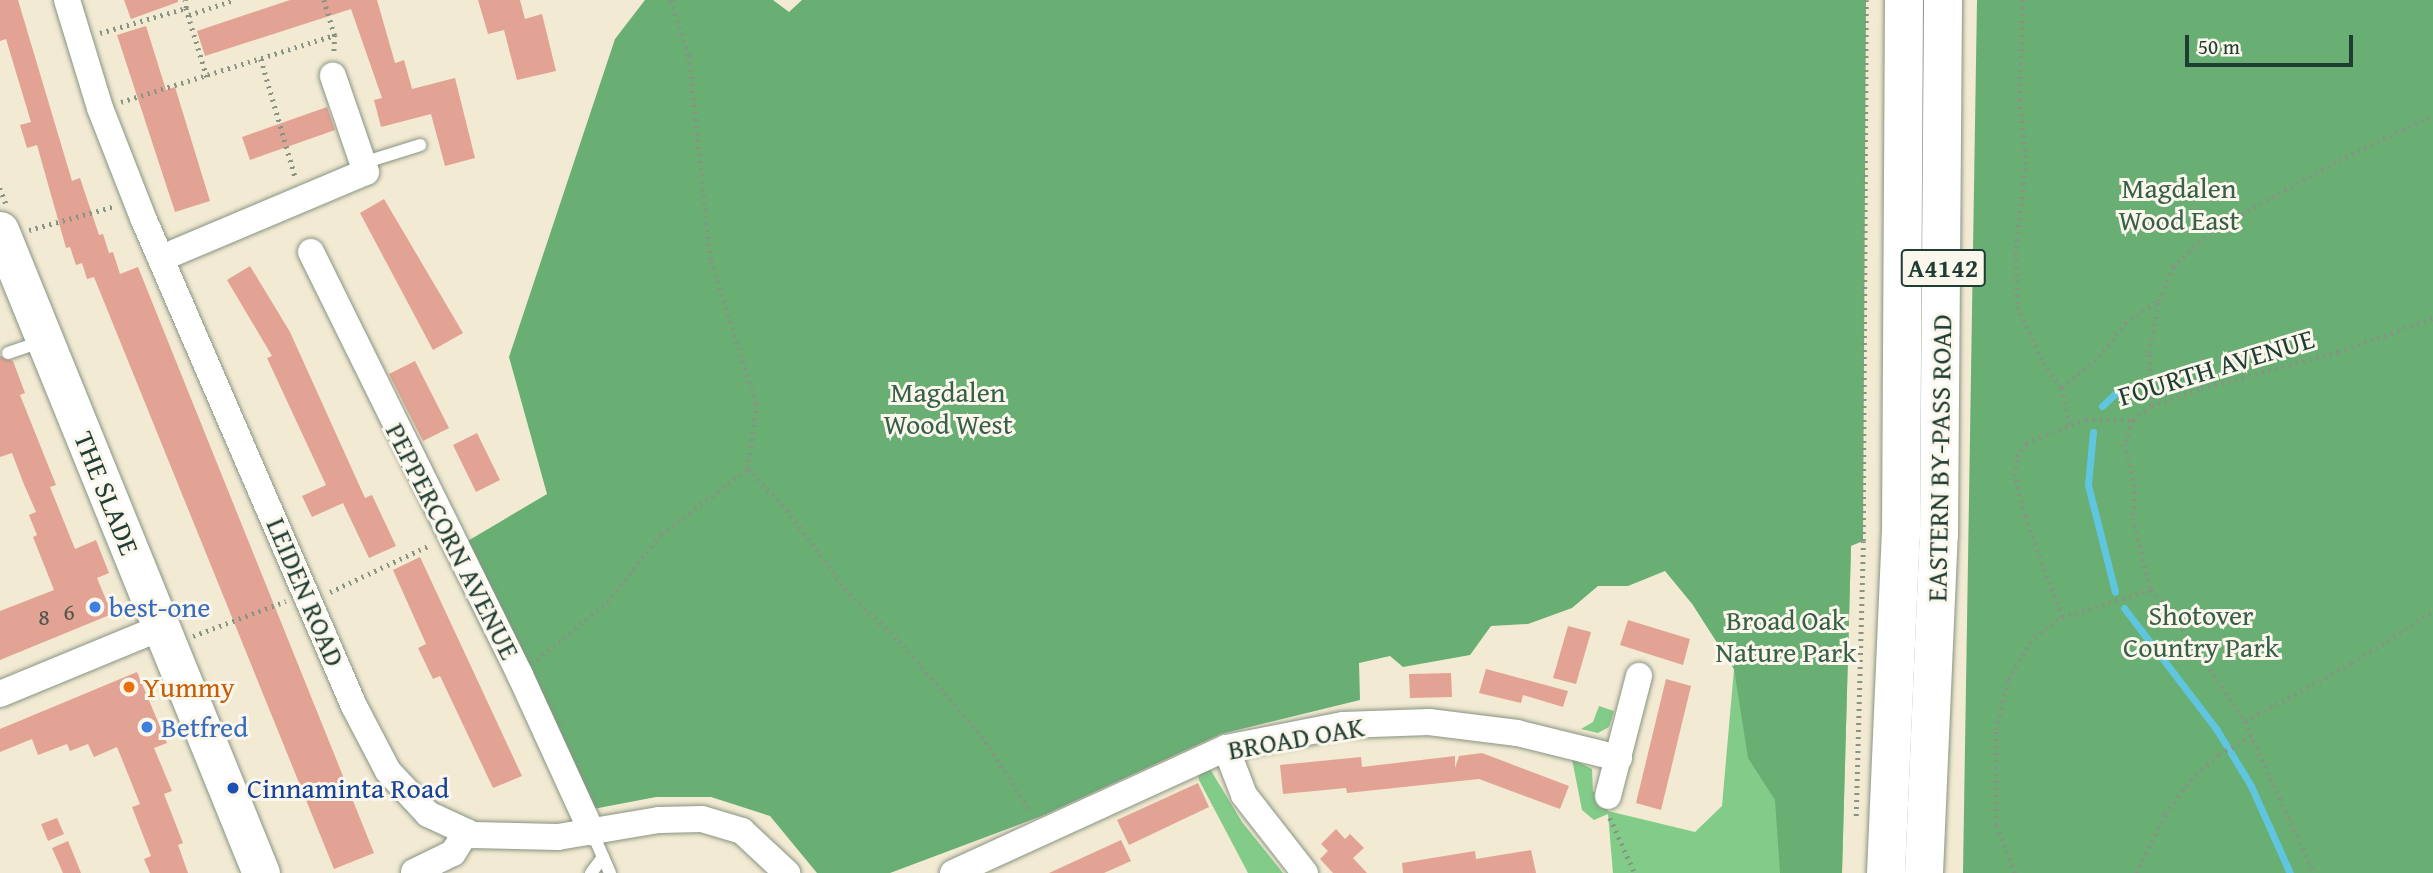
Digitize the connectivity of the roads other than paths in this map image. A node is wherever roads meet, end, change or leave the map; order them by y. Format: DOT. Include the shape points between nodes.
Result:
graph roads {
  1 [pos="67,0"];
  2 [pos="1904,0"];
  3 [pos="1943,0"];
  4 [pos="333,76"];
  5 [pos="420,145"];
  6 [pos="363,163"];
  7 [pos="9,232"];
  8 [pos="311,252"];
  9 [pos="162,258"];
  10 [pos="45,339"];
  11 [pos="8,353"];
  12 [pos="174,633"];
  13 [pos="1639,676"];
  14 [pos="0,694"];
  15 [pos="1226,748"];
  16 [pos="1619,758"];
  17 [pos="1608,796"];
  18 [pos="466,832"];
  19 [pos="592,832"];
  20 [pos="603,857"];
  21 [pos="410,865"];
  22 [pos="261,873"];
  23 [pos="591,873"];
  24 [pos="610,873"];
  25 [pos="787,873"];
  26 [pos="953,873"];
  27 [pos="1306,873"];
  28 [pos="1886,873"];
  29 [pos="1924,873"];
  1 -- 9 [label="street, LEIDEN ROAD" via="100,108"];
  2 -- 28 [label="highway, EASTERN BY-PASS ROAD / A4142" via="1901,535"];
  3 -- 29 [label="highway, EASTERN BY-PASS ROAD / A4142" via="1939,521"];
  4 -- 6 [label="street"];
  5 -- 6 [label="lane"];
  6 -- 9 [label="street" via="366,172"];
  7 -- 10 [label="main road, THE SLADE"];
  8 -- 19 [label="street, PEPPERCORN AVENUE" via="520,675"];
  9 -- 18 [label="street, LEIDEN ROAD" via="354,706 388,771 428,814"];
  10 -- 11 [label="lane"];
  10 -- 12 [label="main road, THE SLADE"];
  12 -- 14 [label="street"];
  12 -- 22 [label="main road, THE SLADE"];
  13 -- 16 [label="street"];
  15 -- 16 [label="street, BROAD OAK" via="1343,725 1429,722 1517,733"];
  15 -- 26 [label="street, BROAD OAK"];
  15 -- 27 [label="street" via="1244,795"];
  16 -- 17 [label="street"];
  18 -- 19 [label="street, LEIDEN ROAD" via="517,837"];
  18 -- 21 [label="street" via="453,853"];
  19 -- 20 [label="lane"];
  19 -- 25 [label="street, LEIDEN ROAD" via="659,820 702,819 743,831"];
  20 -- 23 [label="lane"];
  20 -- 24 [label="lane"];
}
